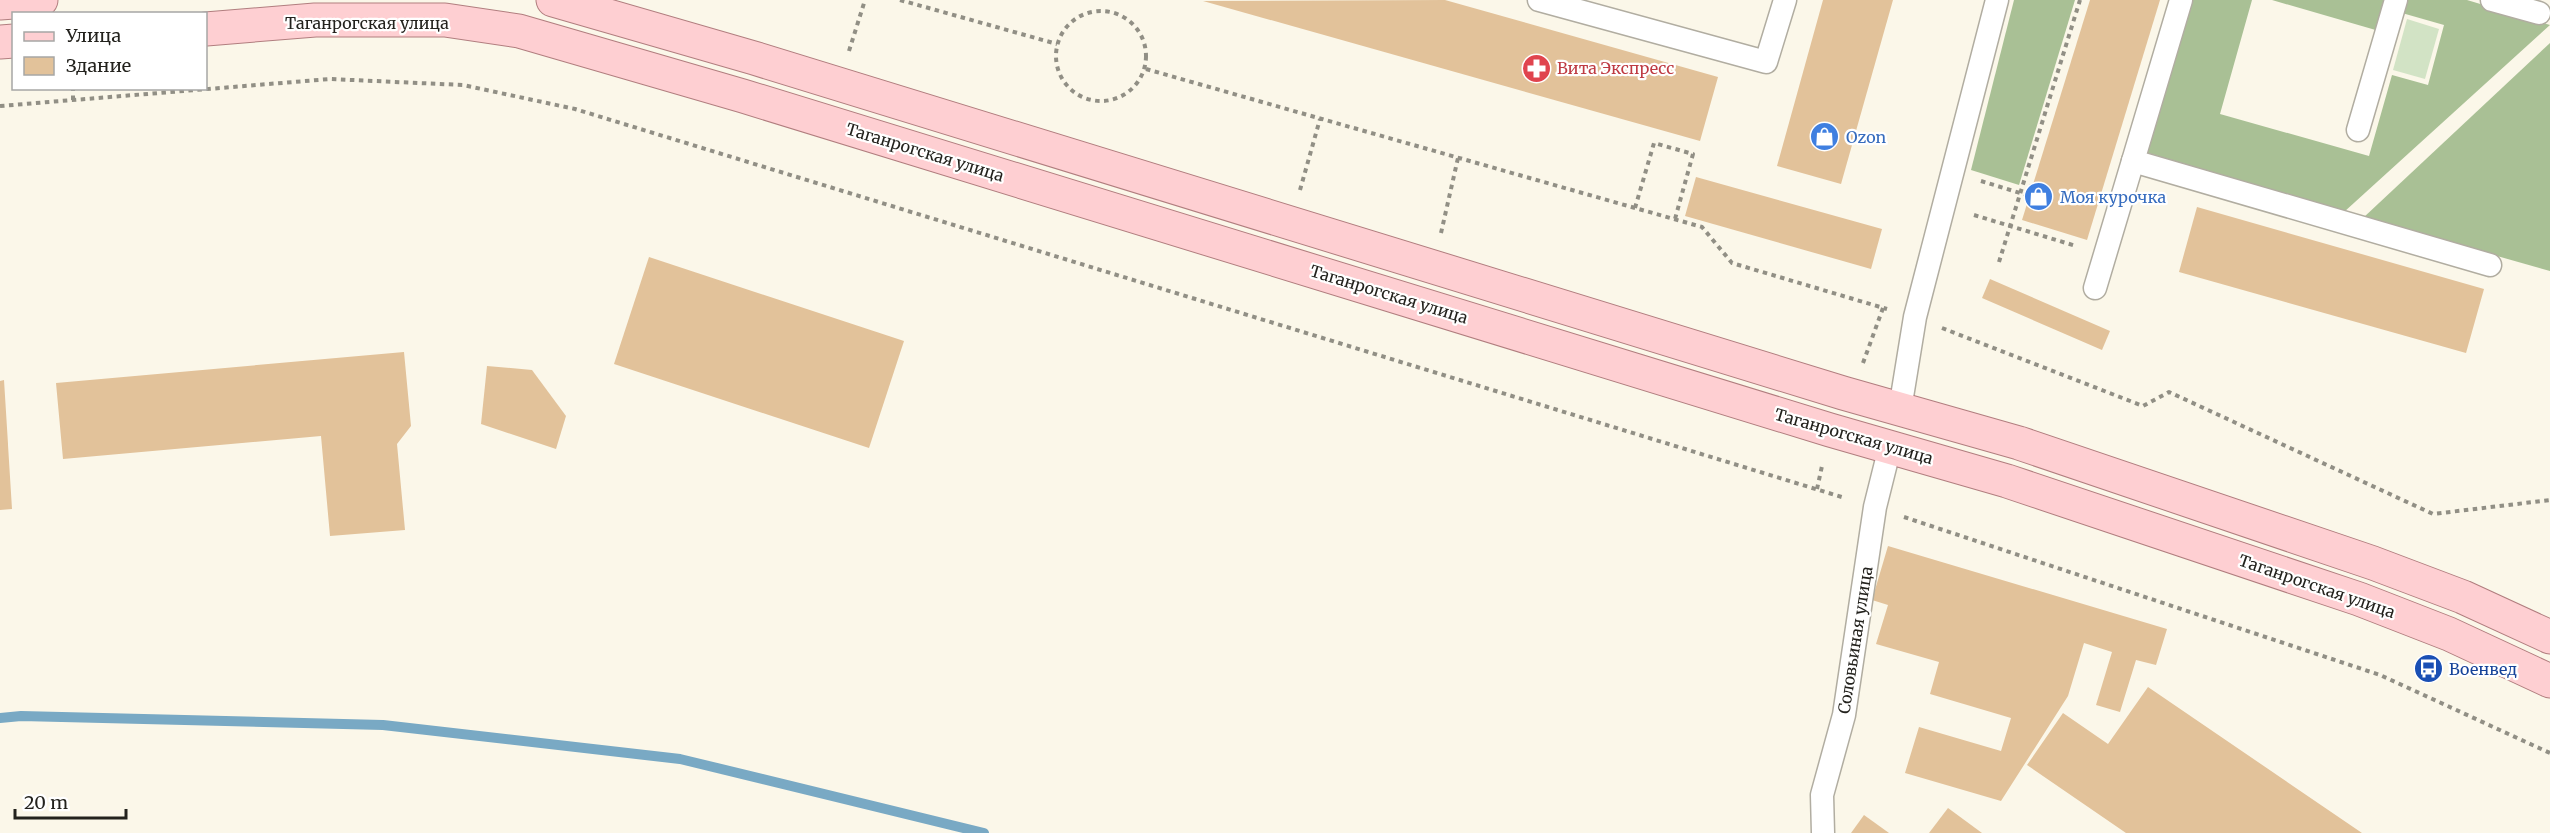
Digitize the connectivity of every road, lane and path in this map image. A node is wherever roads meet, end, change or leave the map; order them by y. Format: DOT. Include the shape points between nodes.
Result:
graph roads {
  1 [pos="41,0"];
  2 [pos="554,0"];
  3 [pos="865,0"];
  4 [pos="900,0"];
  5 [pos="1539,0"];
  6 [pos="1785,0"];
  7 [pos="1997,0"];
  8 [pos="2080,0"];
  9 [pos="2181,0"];
  10 [pos="2396,0"];
  11 [pos="2492,0"];
  12 [pos="0,3"];
  13 [pos="355,10"];
  14 [pos="2539,13"];
  15 [pos="207,29"];
  16 [pos="1057,44"];
  17 [pos="846,59"];
  18 [pos="1146,69"];
  19 [pos="207,89"];
  20 [pos="73,90"];
  21 [pos="195,90"];
  22 [pos="73,100"];
  23 [pos="0,106"];
  24 [pos="1320,119"];
  25 [pos="2358,130"];
  26 [pos="1458,158"];
  27 [pos="2133,160"];
  28 [pos="1952,172"];
  29 [pos="2020,193"];
  30 [pos="2030,196"];
  31 [pos="1298,198"];
  32 [pos="1944,206"];
  33 [pos="1635,208"];
  34 [pos="1675,219"];
  35 [pos="2011,226"];
  36 [pos="1439,241"];
  37 [pos="2105,255"];
  38 [pos="1999,262"];
  39 [pos="2490,265"];
  40 [pos="2095,288"];
  41 [pos="1915,317"];
  42 [pos="1900,409"];
  43 [pos="1890,447"];
  44 [pos="2550,500"];
  45 [pos="1875,507"];
  46 [pos="2550,637"];
  47 [pos="2550,681"];
  48 [pos="2550,753"];
  49 [pos="1823,833"];
  1 -- 12 [label="main road"];
  2 -- 42 [label="main road"];
  3 -- 17 [label="path"];
  4 -- 16 [label="path"];
  5 -- 6 [label="lane" via="1767,62"];
  7 -- 28 [label="lane"];
  8 -- 29 [label="path"];
  9 -- 27 [label="lane"];
  10 -- 25 [label="lane"];
  11 -- 14 [label="lane"];
  13 -- 15 [label="main road, Таганрогская улица" via="315,20"];
  13 -- 43 [label="main road, Таганрогская улица" via="519,31 754,99"];
  16 -- 18 [label="path" via="1058,72 1076,94 1103,102 1130,92"];
  16 -- 18 [label="path" via="1072,20 1099,10 1127,17 1145,41"];
  18 -- 24 [label="path"];
  19 -- 45 [label="path" via="330,79 463,85 575,109"];
  20 -- 22 [label="path"];
  21 -- 22 [label="path"];
  22 -- 23 [label="path"];
  24 -- 26 [label="path"];
  24 -- 31 [label="path"];
  26 -- 33 [label="path"];
  26 -- 36 [label="path"];
  27 -- 37 [label="lane"];
  27 -- 39 [label="lane"];
  28 -- 29 [label="path"];
  28 -- 32 [label="lane"];
  29 -- 30 [label="path"];
  29 -- 35 [label="path"];
  32 -- 35 [label="path"];
  32 -- 41 [label="lane"];
  33 -- 34 [label="path"];
  33 -- 34 [label="path" via="1654,143 1693,154"];
  34 -- 41 [label="path" via="1702,227 1732,263"];
  35 -- 37 [label="path"];
  35 -- 38 [label="path"];
  37 -- 40 [label="lane"];
  41 -- 42 [label="lane"];
  41 -- 44 [label="path" via="2143,406 2169,392 2433,514"];
  42 -- 43 [label="main road"];
  42 -- 46 [label="main road" via="2019,443 2373,562"];
  43 -- 45 [label="lane, Соловьиная улица"];
  43 -- 47 [label="main road, Таганрогская улица" via="2007,481 2359,599 2449,634"];
  45 -- 48 [label="path" via="2380,675"];
  45 -- 49 [label="lane, Соловьиная улица" via="1844,715 1822,795"];
}
